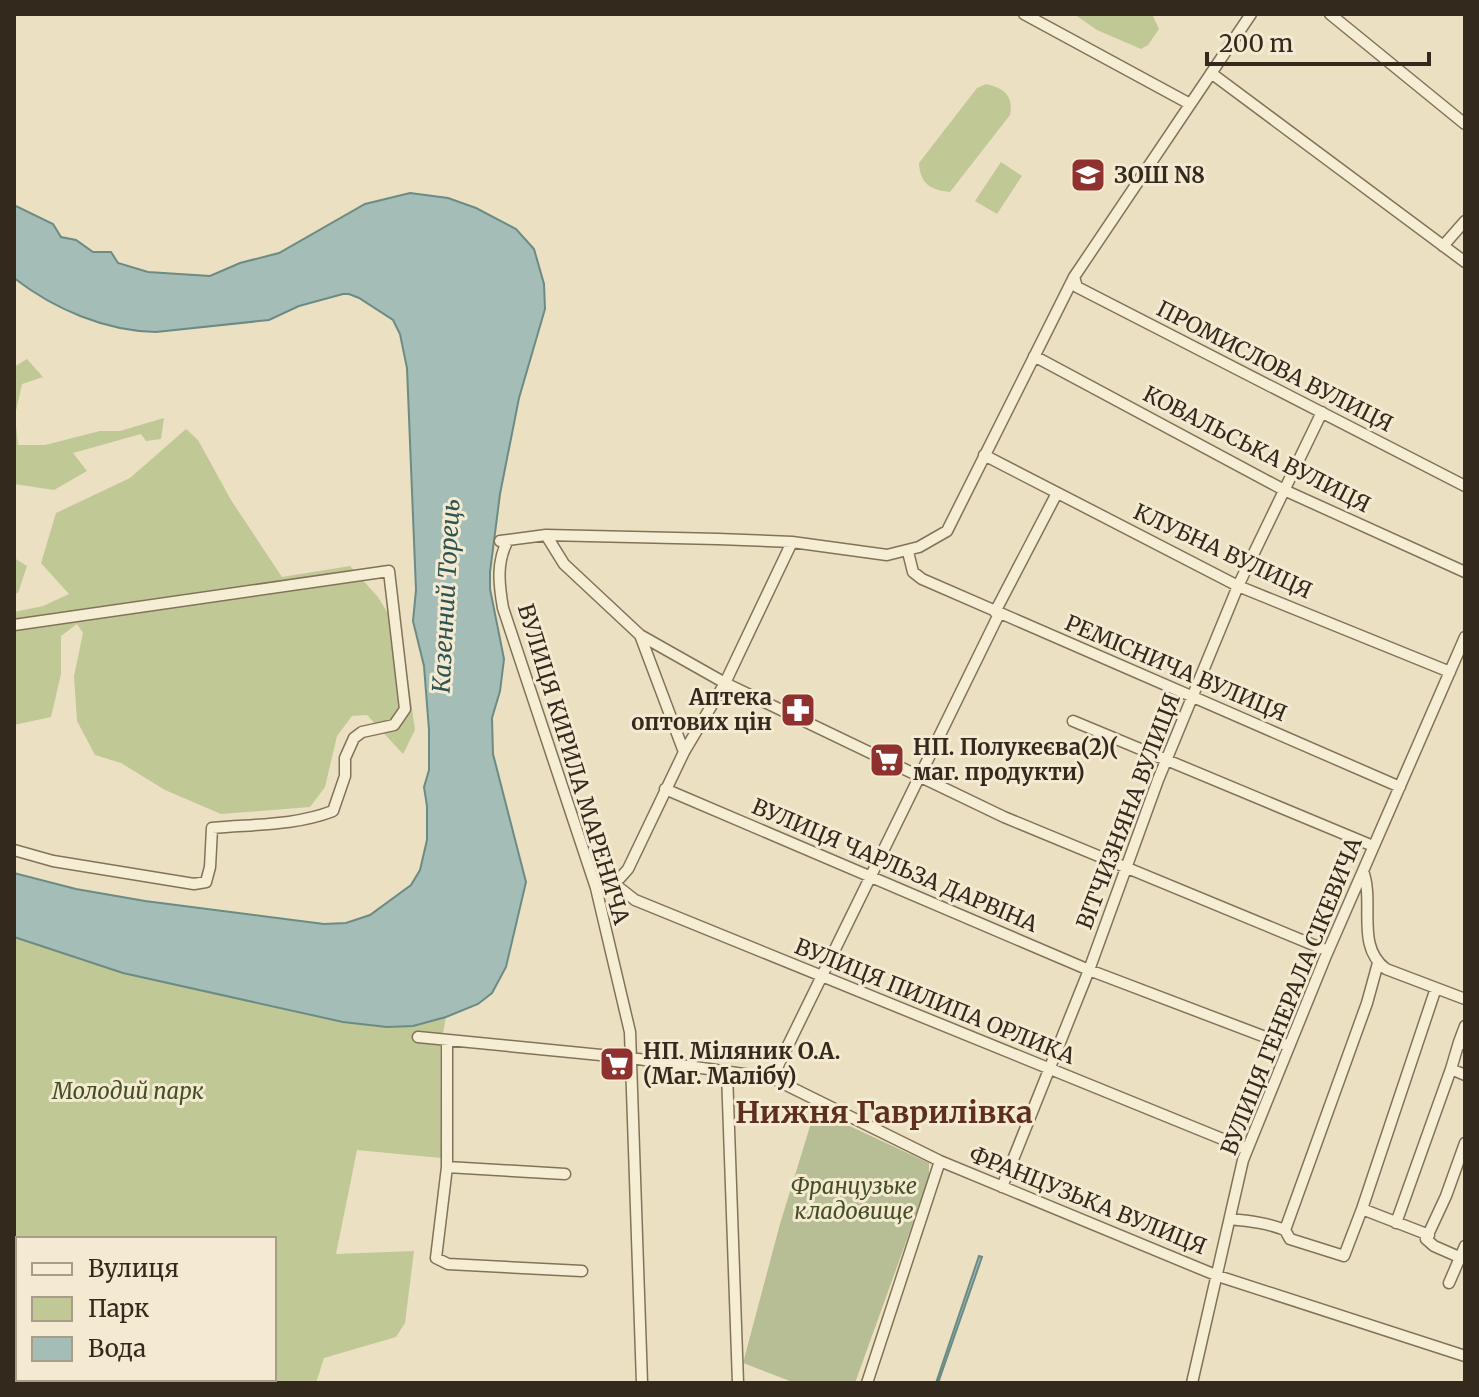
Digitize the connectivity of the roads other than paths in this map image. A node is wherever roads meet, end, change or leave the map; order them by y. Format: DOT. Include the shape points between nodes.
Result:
graph roads {
  1 [pos="1024,14"];
  2 [pos="1251,14"];
  3 [pos="1330,14"];
  4 [pos="1211,73"];
  5 [pos="1190,104"];
  6 [pos="1465,124"];
  7 [pos="1465,221"];
  8 [pos="1443,246"];
  9 [pos="1465,262"];
  10 [pos="1074,277"];
  11 [pos="1034,356"];
  12 [pos="1322,412"];
  13 [pos="984,455"];
  14 [pos="1465,486"];
  15 [pos="1284,490"];
  16 [pos="1057,493"];
  17 [pos="546,535"];
  18 [pos="792,542"];
  19 [pos="908,552"];
  20 [pos="1465,572"];
  21 [pos="1238,586"];
  22 [pos="997,613"];
  23 [pos="14,625"];
  24 [pos="640,635"];
  25 [pos="1465,637"];
  26 [pos="1450,672"];
  27 [pos="725,683"];
  28 [pos="1194,698"];
  29 [pos="1073,721"];
  30 [pos="684,752"];
  31 [pos="1167,758"];
  32 [pos="919,777"];
  33 [pos="1400,787"];
  34 [pos="665,789"];
  35 [pos="1373,846"];
  36 [pos="14,850"];
  37 [pos="1125,867"];
  38 [pos="1363,871"];
  39 [pos="871,877"];
  40 [pos="612,882"];
  41 [pos="596,888"];
  42 [pos="1328,951"];
  43 [pos="1378,963"];
  44 [pos="1089,970"];
  45 [pos="822,976"];
  46 [pos="1436,988"];
  47 [pos="1465,999"];
  48 [pos="1465,1026"];
  49 [pos="418,1037"];
  50 [pos="447,1040"];
  51 [pos="1462,1043"];
  52 [pos="1289,1046"];
  53 [pos="631,1058"];
  54 [pos="1048,1068"];
  55 [pos="1451,1069"];
  56 [pos="727,1073"];
  57 [pos="1465,1075"];
  58 [pos="772,1078"];
  59 [pos="1465,1143"];
  60 [pos="1247,1149"];
  61 [pos="940,1161"];
  62 [pos="447,1167"];
  63 [pos="565,1174"];
  64 [pos="1002,1187"];
  65 [pos="1362,1209"];
  66 [pos="1230,1219"];
  67 [pos="1396,1223"];
  68 [pos="1285,1230"];
  69 [pos="1429,1235"];
  70 [pos="1465,1246"];
  71 [pos="1459,1257"];
  72 [pos="582,1271"];
  73 [pos="1218,1276"];
  74 [pos="1449,1283"];
  75 [pos="1465,1356"];
  76 [pos="642,1383"];
  77 [pos="738,1383"];
  78 [pos="867,1383"];
  79 [pos="1192,1383"];
  1 -- 5 [label="street"];
  2 -- 4 [label="street"];
  3 -- 6 [label="street"];
  4 -- 5 [label="street"];
  4 -- 8 [label="street"];
  5 -- 10 [label="street"];
  7 -- 8 [label="street"];
  8 -- 9 [label="street"];
  10 -- 11 [label="street"];
  10 -- 12 [label="street, ПРОМИСЛОВА ВУЛИЦЯ" via="1077,287"];
  11 -- 13 [label="street"];
  11 -- 15 [label="street, КОВАЛЬСЬКА ВУЛИЦЯ"];
  12 -- 14 [label="street, ПРОМИСЛОВА ВУЛИЦЯ"];
  12 -- 15 [label="street, ВІТЧИЗНЯНА ВУЛИЦЯ"];
  13 -- 16 [label="street, КЛУБНА ВУЛИЦЯ"];
  13 -- 19 [label="street" via="947,531"];
  15 -- 20 [label="street, КОВАЛЬСЬКА ВУЛИЦЯ"];
  15 -- 21 [label="street, ВІТЧИЗНЯНА ВУЛИЦЯ"];
  16 -- 21 [label="street, КЛУБНА ВУЛИЦЯ"];
  16 -- 22 [label="street"];
  17 -- 18 [label="street"];
  17 -- 24 [label="street" via="564,564"];
  17 -- 41 [label="street, ВУЛИЦЯ КИРИЛА МАРЕНИЧА" via="504,541 498,583"];
  18 -- 19 [label="street" via="887,555"];
  18 -- 27 [label="street"];
  19 -- 22 [label="street, РЕМІСНИЧА ВУЛИЦЯ" via="913,572 922,579"];
  21 -- 26 [label="street, КЛУБНА ВУЛИЦЯ"];
  21 -- 28 [label="street, ВІТЧИЗНЯНА ВУЛИЦЯ"];
  22 -- 28 [label="street, РЕМІСНИЧА ВУЛИЦЯ"];
  22 -- 32 [label="street"];
  23 -- 36 [label="street" via="389,571 405,709 394,725 354,738 333,811 297,821 212,828 206,882 53,861"];
  24 -- 27 [label="street"];
  24 -- 30 [label="street"];
  25 -- 26 [label="street, ВУЛИЦЯ ГЕНЕРАЛА СІКЕВИЧА"];
  26 -- 33 [label="street, ВУЛИЦЯ ГЕНЕРАЛА СІКЕВИЧА"];
  27 -- 30 [label="street"];
  27 -- 32 [label="street"];
  28 -- 31 [label="street, ВІТЧИЗНЯНА ВУЛИЦЯ"];
  28 -- 33 [label="street, РЕМІСНИЧА ВУЛИЦЯ"];
  29 -- 31 [label="street"];
  30 -- 34 [label="street"];
  31 -- 35 [label="street"];
  31 -- 37 [label="street, ВІТЧИЗНЯНА ВУЛИЦЯ"];
  32 -- 37 [label="street"];
  32 -- 39 [label="street"];
  33 -- 35 [label="street, ВУЛИЦЯ ГЕНЕРАЛА СІКЕВИЧА"];
  34 -- 39 [label="street, ВУЛИЦЯ ЧАРЛЬЗА ДАРВІНА"];
  34 -- 40 [label="street" via="628,869"];
  35 -- 38 [label="street, ВУЛИЦЯ ГЕНЕРАЛА СІКЕВИЧА"];
  37 -- 42 [label="street"];
  37 -- 44 [label="street, ВІТЧИЗНЯНА ВУЛИЦЯ"];
  38 -- 42 [label="street, ВУЛИЦЯ ГЕНЕРАЛА СІКЕВИЧА"];
  38 -- 43 [label="street" via="1368,940"];
  39 -- 44 [label="street, ВУЛИЦЯ ЧАРЛЬЗА ДАРВІНА"];
  39 -- 45 [label="street"];
  40 -- 41 [label="street"];
  40 -- 45 [label="street, ВУЛИЦЯ ПИЛИПА ОРЛИКА" via="635,900"];
  41 -- 53 [label="street, ВУЛИЦЯ КИРИЛА МАРЕНИЧА" via="630,1032"];
  42 -- 52 [label="street, ВУЛИЦЯ ГЕНЕРАЛА СІКЕВИЧА"];
  43 -- 46 [label="street"];
  43 -- 68 [label="street"];
  44 -- 52 [label="street, ВУЛИЦЯ ЧАРЛЬЗА ДАРВІНА"];
  44 -- 54 [label="street, ВІТЧИЗНЯНА ВУЛИЦЯ"];
  45 -- 54 [label="street, ВУЛИЦЯ ПИЛИПА ОРЛИКА"];
  45 -- 58 [label="street"];
  46 -- 47 [label="street"];
  46 -- 65 [label="street"];
  48 -- 51 [label="street"];
  49 -- 50 [label="street, ФРАНЦУЗЬКА ВУЛИЦЯ"];
  50 -- 53 [label="street, ФРАНЦУЗЬКА ВУЛИЦЯ"];
  50 -- 62 [label="street"];
  51 -- 55 [label="street"];
  52 -- 60 [label="street, ВУЛИЦЯ ГЕНЕРАЛА СІКЕВИЧА"];
  53 -- 56 [label="street, ФРАНЦУЗЬКА ВУЛИЦЯ"];
  53 -- 76 [label="street, ВУЛИЦЯ КИРИЛА МАРЕНИЧА"];
  54 -- 60 [label="street, ВУЛИЦЯ ПИЛИПА ОРЛИКА"];
  54 -- 64 [label="street, ВІТЧИЗНЯНА ВУЛИЦЯ"];
  55 -- 57 [label="street"];
  55 -- 67 [label="street"];
  56 -- 58 [label="street, ФРАНЦУЗЬКА ВУЛИЦЯ"];
  56 -- 77 [label="street"];
  58 -- 61 [label="street, ФРАНЦУЗЬКА ВУЛИЦЯ"];
  59 -- 69 [label="street"];
  60 -- 66 [label="street, ВУЛИЦЯ ГЕНЕРАЛА СІКЕВИЧА"];
  61 -- 64 [label="street, ФРАНЦУЗЬКА ВУЛИЦЯ"];
  61 -- 78 [label="street"];
  62 -- 63 [label="street"];
  62 -- 72 [label="street" via="436,1258 448,1264"];
  64 -- 73 [label="street, ФРАНЦУЗЬКА ВУЛИЦЯ"];
  65 -- 67 [label="street"];
  65 -- 68 [label="street" via="1344,1256 1290,1239"];
  66 -- 68 [label="street"];
  66 -- 73 [label="street, ВУЛИЦЯ ГЕНЕРАЛА СІКЕВИЧА"];
  67 -- 69 [label="street"];
  69 -- 71 [label="street" via="1426,1239 1434,1246"];
  70 -- 71 [label="street"];
  71 -- 74 [label="street"];
  73 -- 75 [label="street, ФРАНЦУЗЬКА ВУЛИЦЯ"];
  73 -- 79 [label="street, ВУЛИЦЯ ГЕНЕРАЛА СІКЕВИЧА"];
}
